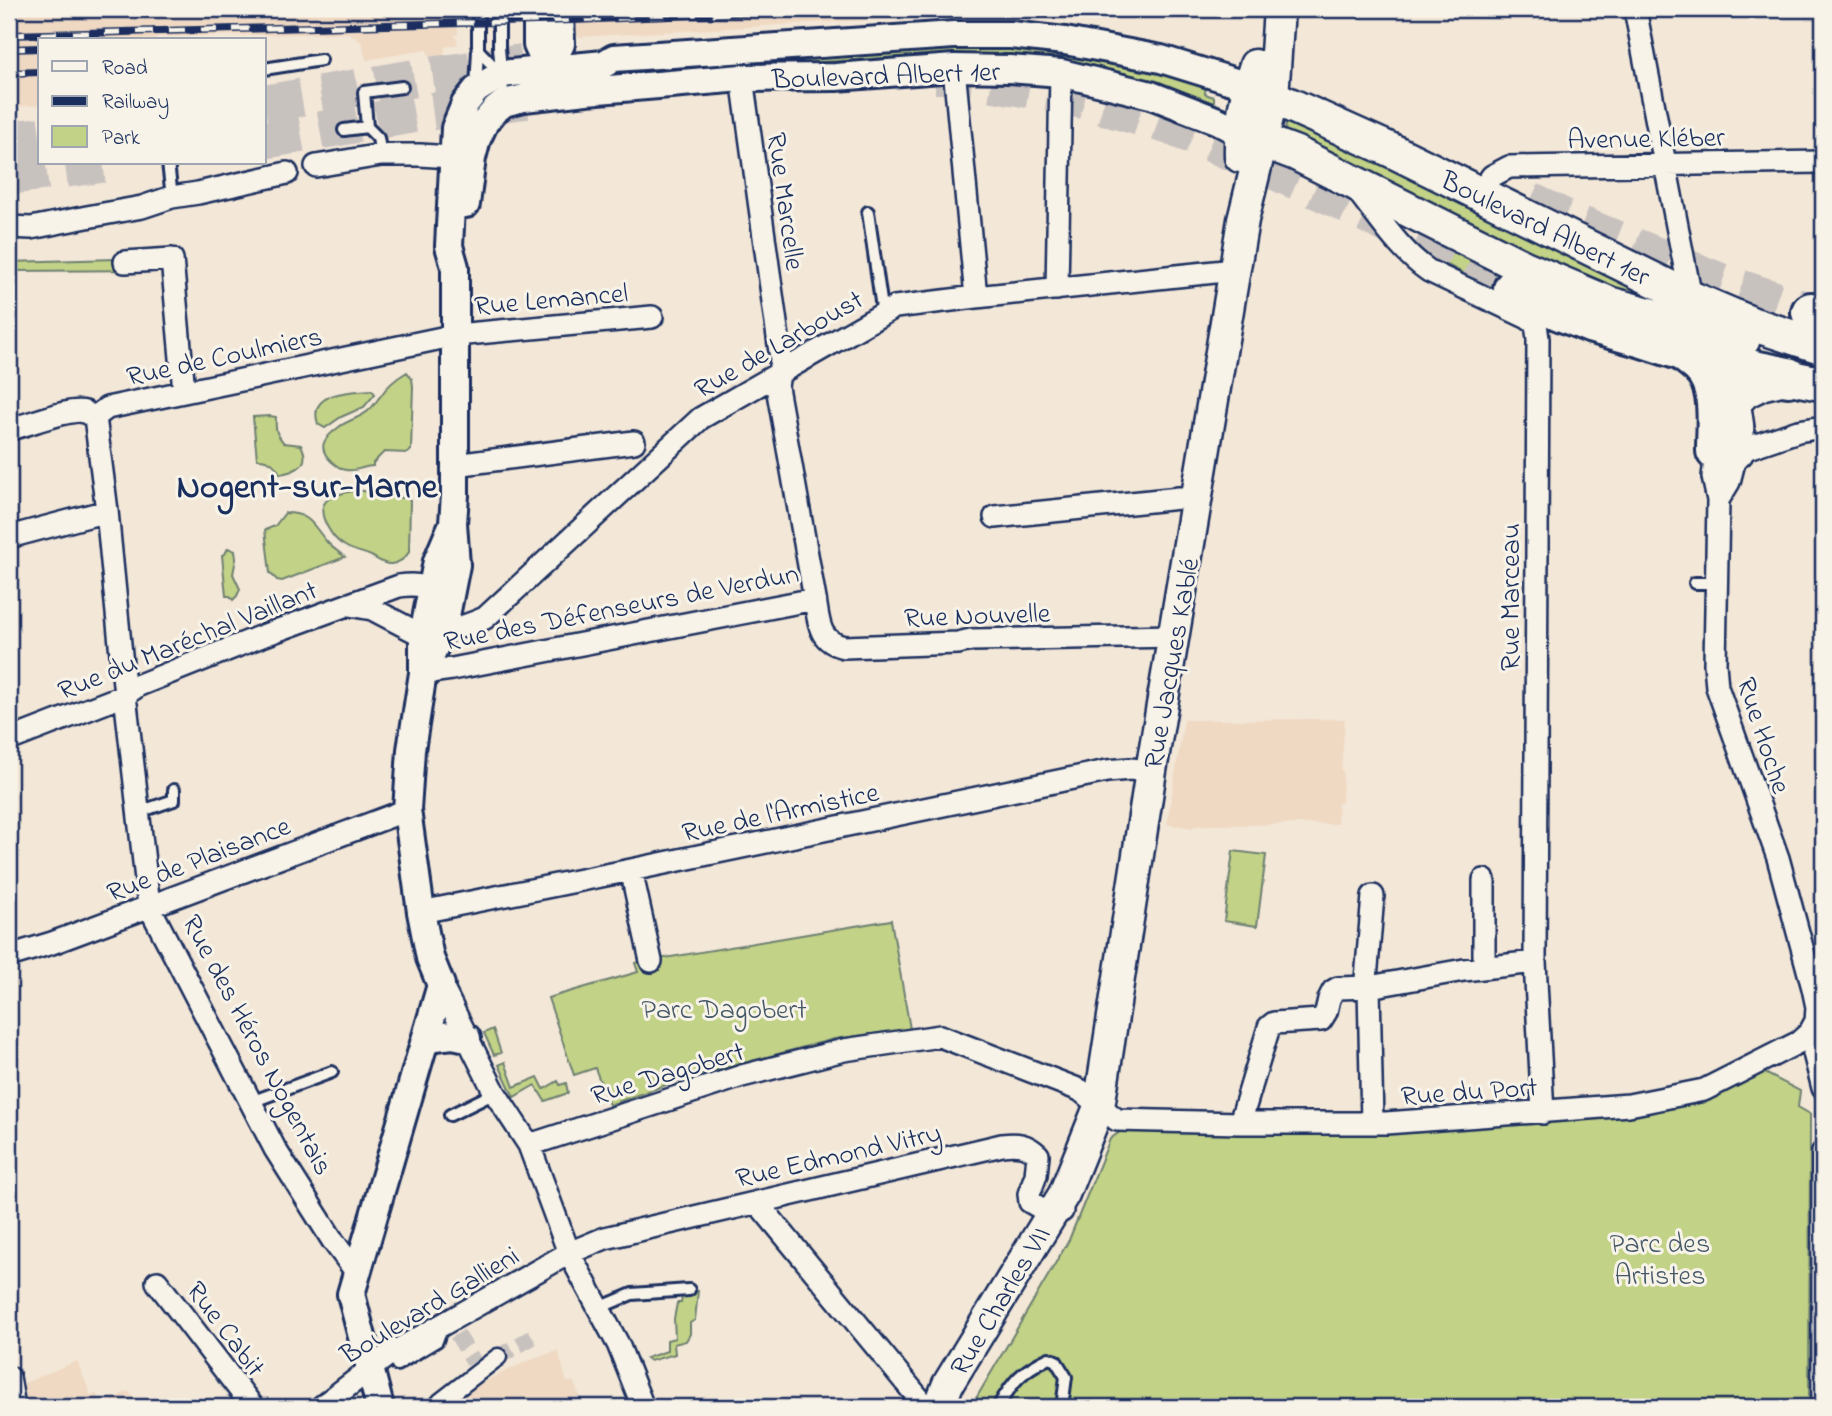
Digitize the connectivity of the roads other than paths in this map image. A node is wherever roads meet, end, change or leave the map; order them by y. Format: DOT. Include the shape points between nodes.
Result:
graph roads {
  1 [pos="478,9"];
  2 [pos="499,9"];
  3 [pos="537,9"];
  4 [pos="560,9"];
  5 [pos="1273,9"];
  6 [pos="1279,9"];
  7 [pos="1635,9"];
  8 [pos="561,44"];
  9 [pos="478,50"];
  10 [pos="614,58"];
  11 [pos="321,60"];
  12 [pos="954,68"];
  13 [pos="266,69"];
  14 [pos="1061,73"];
  15 [pos="501,74"];
  16 [pos="742,78"];
  17 [pos="550,82"];
  18 [pos="402,88"];
  19 [pos="476,90"];
  20 [pos="1260,92"];
  21 [pos="514,101"];
  22 [pos="368,127"];
  23 [pos="344,130"];
  24 [pos="1251,136"];
  25 [pos="381,155"];
  26 [pos="462,158"];
  27 [pos="1823,162"];
  28 [pos="169,164"];
  29 [pos="1665,164"];
  30 [pos="316,166"];
  31 [pos="287,173"];
  32 [pos="1348,178"];
  33 [pos="1480,193"];
  34 [pos="172,197"];
  35 [pos="868,212"];
  36 [pos="9,227"];
  37 [pos="125,262"];
  38 [pos="1234,270"];
  39 [pos="1058,289"];
  40 [pos="1513,289"];
  41 [pos="976,297"];
  42 [pos="1690,299"];
  43 [pos="883,315"];
  44 [pos="652,317"];
  45 [pos="456,335"];
  46 [pos="1823,347"];
  47 [pos="1682,351"];
  48 [pos="1823,359"];
  49 [pos="779,374"];
  50 [pos="1806,381"];
  51 [pos="184,391"];
  52 [pos="96,417"];
  53 [pos="1823,427"];
  54 [pos="9,429"];
  55 [pos="634,442"];
  56 [pos="1727,451"];
  57 [pos="455,465"];
  58 [pos="1198,498"];
  59 [pos="107,512"];
  60 [pos="995,517"];
  61 [pos="9,537"];
  62 [pos="1695,583"];
  63 [pos="1717,583"];
  64 [pos="440,594"];
  65 [pos="815,599"];
  66 [pos="347,604"];
  67 [pos="433,631"];
  68 [pos="1175,636"];
  69 [pos="423,673"];
  70 [pos="125,695"];
  71 [pos="9,740"];
  72 [pos="1151,771"];
  73 [pos="174,790"];
  74 [pos="407,810"];
  75 [pos="139,812"];
  76 [pos="632,870"];
  77 [pos="1484,880"];
  78 [pos="1373,896"];
  79 [pos="149,906"];
  80 [pos="421,912"];
  81 [pos="9,956"];
  82 [pos="651,961"];
  83 [pos="1535,962"];
  84 [pos="1484,967"];
  85 [pos="441,985"];
  86 [pos="1369,987"];
  87 [pos="1820,1020"];
  88 [pos="427,1038"];
  89 [pos="467,1038"];
  90 [pos="332,1072"];
  91 [pos="1823,1088"];
  92 [pos="495,1093"];
  93 [pos="251,1102"];
  94 [pos="1099,1107"];
  95 [pos="1543,1113"];
  96 [pos="450,1115"];
  97 [pos="1240,1123"];
  98 [pos="1371,1123"];
  99 [pos="529,1145"];
  100 [pos="1823,1152"];
  101 [pos="757,1202"];
  102 [pos="1059,1206"];
  103 [pos="569,1253"];
  104 [pos="356,1273"];
  105 [pos="157,1282"];
  106 [pos="689,1290"];
  107 [pos="599,1308"];
  108 [pos="450,1326"];
  109 [pos="498,1357"];
  110 [pos="397,1365"];
  111 [pos="370,1368"];
  112 [pos="9,1377"];
  113 [pos="440,1402"];
  114 [pos="957,1406"];
  115 [pos="14,1407"];
  116 [pos="253,1407"];
  117 [pos="321,1407"];
  118 [pos="380,1407"];
  119 [pos="643,1407"];
  120 [pos="926,1407"];
  121 [pos="998,1407"];
  122 [pos="1062,1407"];
  123 [pos="1823,1407"];
  1 -- 9 [label="lane"];
  2 -- 15 [label="lane"];
  3 -- 17 [label="street" via="537,44"];
  4 -- 8 [label="street"];
  5 -- 20 [label="main road"];
  6 -- 20 [label="main road"];
  7 -- 29 [label="street"];
  8 -- 10 [label="street, Boulevard Albert 1er"];
  8 -- 17 [label="street"];
  9 -- 15 [label="lane"];
  9 -- 19 [label="lane"];
  10 -- 17 [label="street, Boulevard Albert 1er"];
  10 -- 20 [label="street, Boulevard Albert 1er" via="1011,35 1161,60"];
  11 -- 13 [label="lane"];
  12 -- 14 [label="street, Boulevard Albert 1er"];
  12 -- 16 [label="street, Boulevard Albert 1er"];
  12 -- 41 [label="street"];
  14 -- 24 [label="street, Boulevard Albert 1er" via="1151,95"];
  14 -- 39 [label="street"];
  15 -- 17 [label="street, Boulevard Albert 1er"];
  15 -- 19 [label="street"];
  15 -- 21 [label="lane"];
  15 -- 21 [label="lane"];
  16 -- 17 [label="street, Boulevard Albert 1er"];
  16 -- 49 [label="street, Rue Marcelle" via="781,359"];
  17 -- 21 [label="street, Boulevard Albert 1er"];
  18 -- 22 [label="lane" via="363,92"];
  19 -- 26 [label="street" via="455,128"];
  20 -- 24 [label="main road, Rue Jacques Kablé"];
  20 -- 33 [label="main road, Boulevard Albert 1er"];
  21 -- 26 [label="street" via="485,122"];
  22 -- 23 [label="lane"];
  22 -- 25 [label="lane" via="377,138"];
  24 -- 32 [label="main road, Boulevard Albert 1er"];
  24 -- 38 [label="main road, Rue Jacques Kablé"];
  25 -- 26 [label="street"];
  25 -- 30 [label="street"];
  26 -- 45 [label="street" via="466,194 463,248 456,267"];
  27 -- 29 [label="street, Avenue Kléber"];
  28 -- 34 [label="lane"];
  29 -- 33 [label="street, Avenue Kléber" via="1509,167 1492,176"];
  29 -- 42 [label="street"];
  31 -- 34 [label="street"];
  32 -- 48 [label="main road, Boulevard Albert 1er" via="1523,267 1610,304"];
  32 -- 83 [label="street, Rue Marceau" via="1414,261 1536,324"];
  33 -- 42 [label="main road, Boulevard Albert 1er"];
  34 -- 36 [label="street" via="31,228"];
  35 -- 43 [label="lane"];
  37 -- 51 [label="street" via="172,259"];
  38 -- 39 [label="street, Rue de Larboust"];
  38 -- 58 [label="main road, Rue Jacques Kablé"];
  39 -- 41 [label="street, Rue de Larboust"];
  40 -- 47 [label="highway" via="1593,324"];
  41 -- 43 [label="street, Rue de Larboust" via="895,307"];
  42 -- 46 [label="main road, Boulevard Albert 1er"];
  43 -- 49 [label="street, Rue de Larboust"];
  44 -- 45 [label="street, Rue Lemancel"];
  45 -- 51 [label="street, Rue de Coulmiers"];
  45 -- 57 [label="street"];
  47 -- 50 [label="highway"];
  47 -- 56 [label="highway" via="1701,366 1711,382"];
  49 -- 65 [label="street, Rue des Défenseurs de Verdun" via="777,387"];
  49 -- 67 [label="street, Rue de Larboust" via="701,418 485,618 460,629"];
  50 -- 56 [label="main road" via="1751,387 1740,395 1734,414 1737,428"];
  51 -- 52 [label="street, Rue de Coulmiers" via="107,408"];
  52 -- 54 [label="street, Rue de Coulmiers" via="83,411"];
  52 -- 59 [label="street, Rue des Héros Nogentais"];
  53 -- 56 [label="street"];
  55 -- 57 [label="street"];
  56 -- 63 [label="street, Rue Hoche" via="1713,477 1718,500"];
  57 -- 64 [label="street" via="453,523 437,561"];
  58 -- 60 [label="street"];
  58 -- 68 [label="main road, Rue Jacques Kablé"];
  59 -- 61 [label="street"];
  59 -- 70 [label="street, Rue des Héros Nogentais"];
  62 -- 63 [label="lane"];
  63 -- 87 [label="street, Rue Hoche" via="1717,687 1778,858"];
  64 -- 66 [label="street, Rue du Maréchal Vaillant" via="416,584"];
  64 -- 67 [label="street"];
  65 -- 68 [label="street, Rue Nouvelle" via="825,639 844,647"];
  65 -- 69 [label="street, Rue des Défenseurs de Verdun"];
  66 -- 67 [label="street, Rue du Maréchal Vaillant"];
  66 -- 70 [label="street, Rue du Maréchal Vaillant" via="139,685"];
  67 -- 69 [label="street"];
  68 -- 72 [label="main road, Rue Jacques Kablé"];
  69 -- 74 [label="street"];
  70 -- 71 [label="street, Rue du Maréchal Vaillant"];
  70 -- 75 [label="street, Rue des Héros Nogentais"];
  72 -- 76 [label="street, Rue de l'Armistice" via="1107,771"];
  72 -- 94 [label="main road, Rue Jacques Kablé"];
  73 -- 75 [label="lane" via="174,800"];
  74 -- 79 [label="street, Rue de Plaisance"];
  74 -- 80 [label="street"];
  75 -- 79 [label="street, Rue des Héros Nogentais"];
  76 -- 80 [label="street, Rue de l'Armistice"];
  76 -- 82 [label="street"];
  77 -- 84 [label="street"];
  78 -- 86 [label="street"];
  79 -- 81 [label="street, Rue de Plaisance"];
  79 -- 93 [label="street, Rue des Héros Nogentais"];
  80 -- 85 [label="street"];
  83 -- 84 [label="street"];
  83 -- 95 [label="street, Rue Marceau"];
  84 -- 86 [label="street"];
  85 -- 88 [label="street"];
  85 -- 89 [label="street"];
  86 -- 97 [label="street" via="1333,991 1321,1020 1269,1027"];
  86 -- 98 [label="street"];
  87 -- 91 [label="street, Rue Hoche" via="1814,1053"];
  87 -- 95 [label="street, Rue du Port" via="1799,1042 1704,1090 1629,1105"];
  88 -- 89 [label="street" via="444,1034"];
  88 -- 104 [label="street"];
  89 -- 92 [label="street"];
  90 -- 93 [label="lane"];
  92 -- 96 [label="lane"];
  92 -- 99 [label="street"];
  93 -- 104 [label="street, Rue des Héros Nogentais" via="275,1149"];
  94 -- 97 [label="street, Rue du Port" via="1117,1120"];
  94 -- 99 [label="street, Rue Dagobert" via="1080,1090 940,1036 844,1050 743,1076"];
  94 -- 102 [label="main road, Rue Charles VII"];
  95 -- 98 [label="street, Rue du Port"];
  97 -- 98 [label="street, Rue du Port"];
  99 -- 103 [label="street"];
  100 -- 123 [label="street"];
  101 -- 102 [label="street, Rue Edmond Vitry" via="1014,1144 1038,1155 1028,1198 1033,1205"];
  101 -- 103 [label="street, Rue Edmond Vitry" via="605,1238"];
  101 -- 120 [label="street"];
  102 -- 114 [label="main road, Rue Charles VII" via="1047,1243"];
  103 -- 107 [label="street"];
  103 -- 108 [label="street, Boulevard Gallieni"];
  104 -- 111 [label="street" via="351,1294"];
  105 -- 116 [label="street, Rue Cabit"];
  106 -- 107 [label="lane" via="632,1294"];
  107 -- 119 [label="street"];
  108 -- 110 [label="lane" via="437,1341"];
  108 -- 111 [label="street, Boulevard Gallieni"];
  109 -- 113 [label="street" via="477,1367"];
  111 -- 117 [label="street, Boulevard Gallieni"];
  111 -- 118 [label="street"];
  112 -- 115 [label="street"];
  121 -- 122 [label="lane" via="1012,1383 1049,1358 1066,1377"];
}
